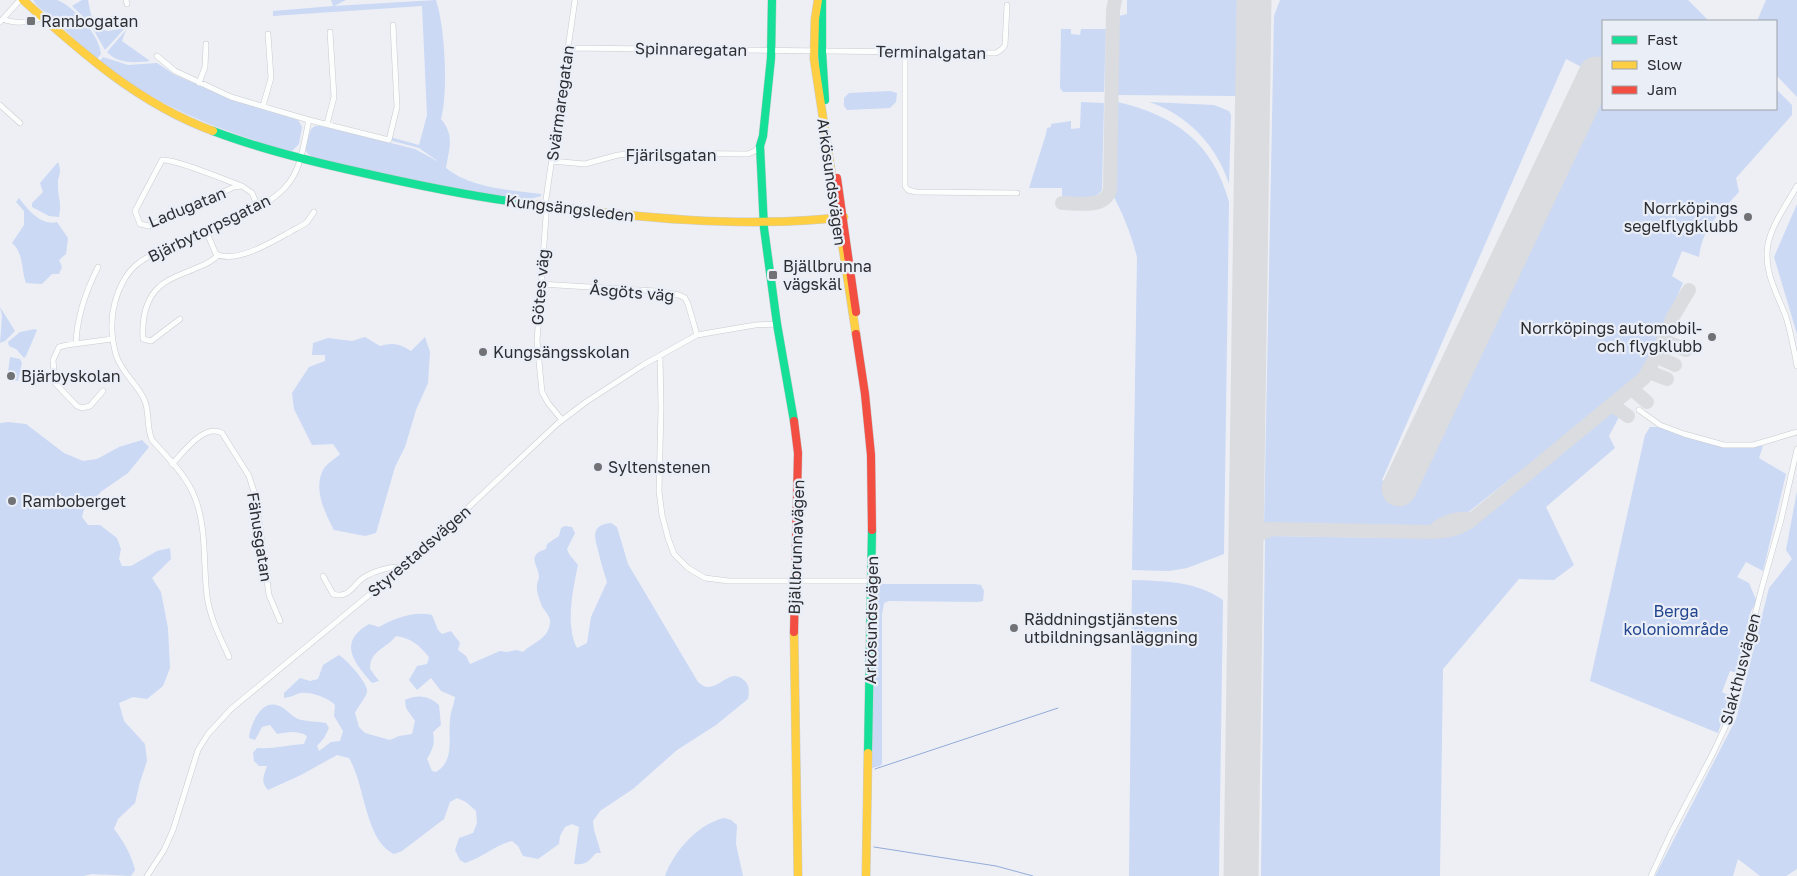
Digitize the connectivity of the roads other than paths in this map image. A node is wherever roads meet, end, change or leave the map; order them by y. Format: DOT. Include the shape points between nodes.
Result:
graph roads {
  1 [pos="21,0"];
  2 [pos="575,0"];
  3 [pos="772,0"];
  4 [pos="818,0"];
  5 [pos="822,0"];
  6 [pos="1007,6"];
  7 [pos="42,17"];
  8 [pos="1,20"];
  9 [pos="393,25"];
  10 [pos="330,32"];
  11 [pos="268,34"];
  12 [pos="206,44"];
  13 [pos="568,48"];
  14 [pos="771,50"];
  15 [pos="818,51"];
  16 [pos="906,52"];
  17 [pos="157,56"];
  18 [pos="199,83"];
  19 [pos="0,105"];
  20 [pos="263,106"];
  21 [pos="309,120"];
  22 [pos="20,123"];
  23 [pos="327,124"];
  24 [pos="760,146"];
  25 [pos="300,158"];
  26 [pos="551,161"];
  27 [pos="242,186"];
  28 [pos="1797,186"];
  29 [pos="1017,194"];
  30 [pos="545,206"];
  31 [pos="258,207"];
  32 [pos="314,212"];
  33 [pos="841,217"];
  34 [pos="763,221"];
  35 [pos="207,233"];
  36 [pos="218,256"];
  37 [pos="98,267"];
  38 [pos="540,284"];
  39 [pos="180,319"];
  40 [pos="777,324"];
  41 [pos="697,335"];
  42 [pos="112,339"];
  43 [pos="76,343"];
  44 [pos="660,356"];
  45 [pos="1797,366"];
  46 [pos="103,391"];
  47 [pos="1639,410"];
  48 [pos="562,420"];
  49 [pos="1797,432"];
  50 [pos="1797,449"];
  51 [pos="172,464"];
  52 [pos="402,568"];
  53 [pos="323,576"];
  54 [pos="794,581"];
  55 [pos="872,581"];
  56 [pos="280,621"];
  57 [pos="229,656"];
  58 [pos="147,876"];
  59 [pos="798,876"];
  60 [pos="866,876"];
  61 [pos="1651,876"];
  1 -- 7 [label="main road, Kungsängsleden"];
  1 -- 8 [label="street"];
  2 -- 13 [label="street, Svärmaregatan"];
  3 -- 14 [label="main road"];
  4 -- 15 [label="main road, Arkösundsvägen"];
  5 -- 15 [label="main road, Arkösundsvägen"];
  6 -- 16 [label="street, Terminalgatan" via="1005,45 996,53"];
  7 -- 8 [label="street" via="31,21"];
  7 -- 25 [label="main road, Kungsängsleden" via="106,72 165,110 235,139"];
  9 -- 23 [label="street" via="397,107 389,140"];
  10 -- 23 [label="street" via="334,97"];
  11 -- 20 [label="street" via="270,78"];
  12 -- 18 [label="street" via="205,67"];
  13 -- 14 [label="street, Spinnaregatan"];
  13 -- 26 [label="street, Svärmaregatan"];
  14 -- 15 [label="street, Spinnaregatan"];
  14 -- 24 [label="main road"];
  15 -- 16 [label="street, Terminalgatan"];
  15 -- 33 [label="main road, Arkösundsvägen"];
  16 -- 29 [label="street" via="904,180 908,190"];
  17 -- 18 [label="street" via="175,71"];
  18 -- 20 [label="street"];
  19 -- 22 [label="street"];
  20 -- 21 [label="street"];
  21 -- 23 [label="street"];
  21 -- 25 [label="street"];
  24 -- 26 [label="street, Fjärilsgatan" via="748,154 636,153 585,164"];
  24 -- 34 [label="main road"];
  25 -- 30 [label="main road, Kungsängsleden" via="436,190"];
  25 -- 31 [label="street, Bjärbytorpsgatan" via="289,184"];
  26 -- 30 [label="street, Svärmaregatan"];
  27 -- 27 [label="street, Ladugatan" via="162,160 135,215 140,224 149,226"];
  27 -- 31 [label="street, Ladugatan" via="252,193"];
  28 -- 45 [label="street" via="1773,230 1767,258 1770,276 1786,317"];
  30 -- 34 [label="main road, Kungsängsleden" via="602,214"];
  30 -- 38 [label="street, Götes väg"];
  31 -- 35 [label="street, Bjärbytorpsgatan"];
  32 -- 36 [label="street" via="306,222 268,244 250,252"];
  33 -- 34 [label="main road, Kungsängsleden"];
  33 -- 55 [label="main road, Arkösundsvägen" via="867,408"];
  34 -- 40 [label="main road, Bjällbrunnavägen"];
  35 -- 36 [label="street"];
  35 -- 42 [label="street, Bjärbytorpsgatan" via="150,256 134,267 117,295"];
  36 -- 39 [label="street" via="213,262 159,286 144,315 143,338 151,341"];
  37 -- 43 [label="street" via="86,292"];
  38 -- 41 [label="street, Åsgöts väg" via="679,295 688,304"];
  38 -- 48 [label="street, Götes väg" via="536,341 540,383 544,397"];
  40 -- 41 [label="street, Styrestadsvägen"];
  40 -- 54 [label="main road, Bjällbrunnavägen" via="797,436"];
  41 -- 44 [label="street, Styrestadsvägen"];
  42 -- 43 [label="street"];
  42 -- 51 [label="street, Bjärbytorpsgatan" via="122,370 144,400 152,440"];
  43 -- 46 [label="street" via="60,347 55,354 55,383 82,408 90,406"];
  44 -- 48 [label="street, Styrestadsvägen" via="613,383"];
  44 -- 54 [label="street" via="659,491 662,515 674,554 688,568 706,578"];
  47 -- 49 [label="street" via="1660,425 1724,444 1753,445"];
  48 -- 52 [label="street, Styrestadsvägen"];
  50 -- 61 [label="street, Slakthusvägen" via="1728,721"];
  51 -- 56 [label="street, Fähusgatan" via="198,438 211,430 222,433 249,476 256,498 269,595"];
  51 -- 57 [label="street, Bjärbytorpsgatan" via="189,485 199,510 207,597 212,619"];
  52 -- 53 [label="street" via="396,566 368,575 350,592 340,596 333,594"];
  52 -- 58 [label="street, Styrestadsvägen" via="231,709 208,734 198,750 173,830"];
  54 -- 55 [label="street"];
  54 -- 59 [label="main road, Bjällbrunnavägen"];
  55 -- 60 [label="main road, Arkösundsvägen"];
}
